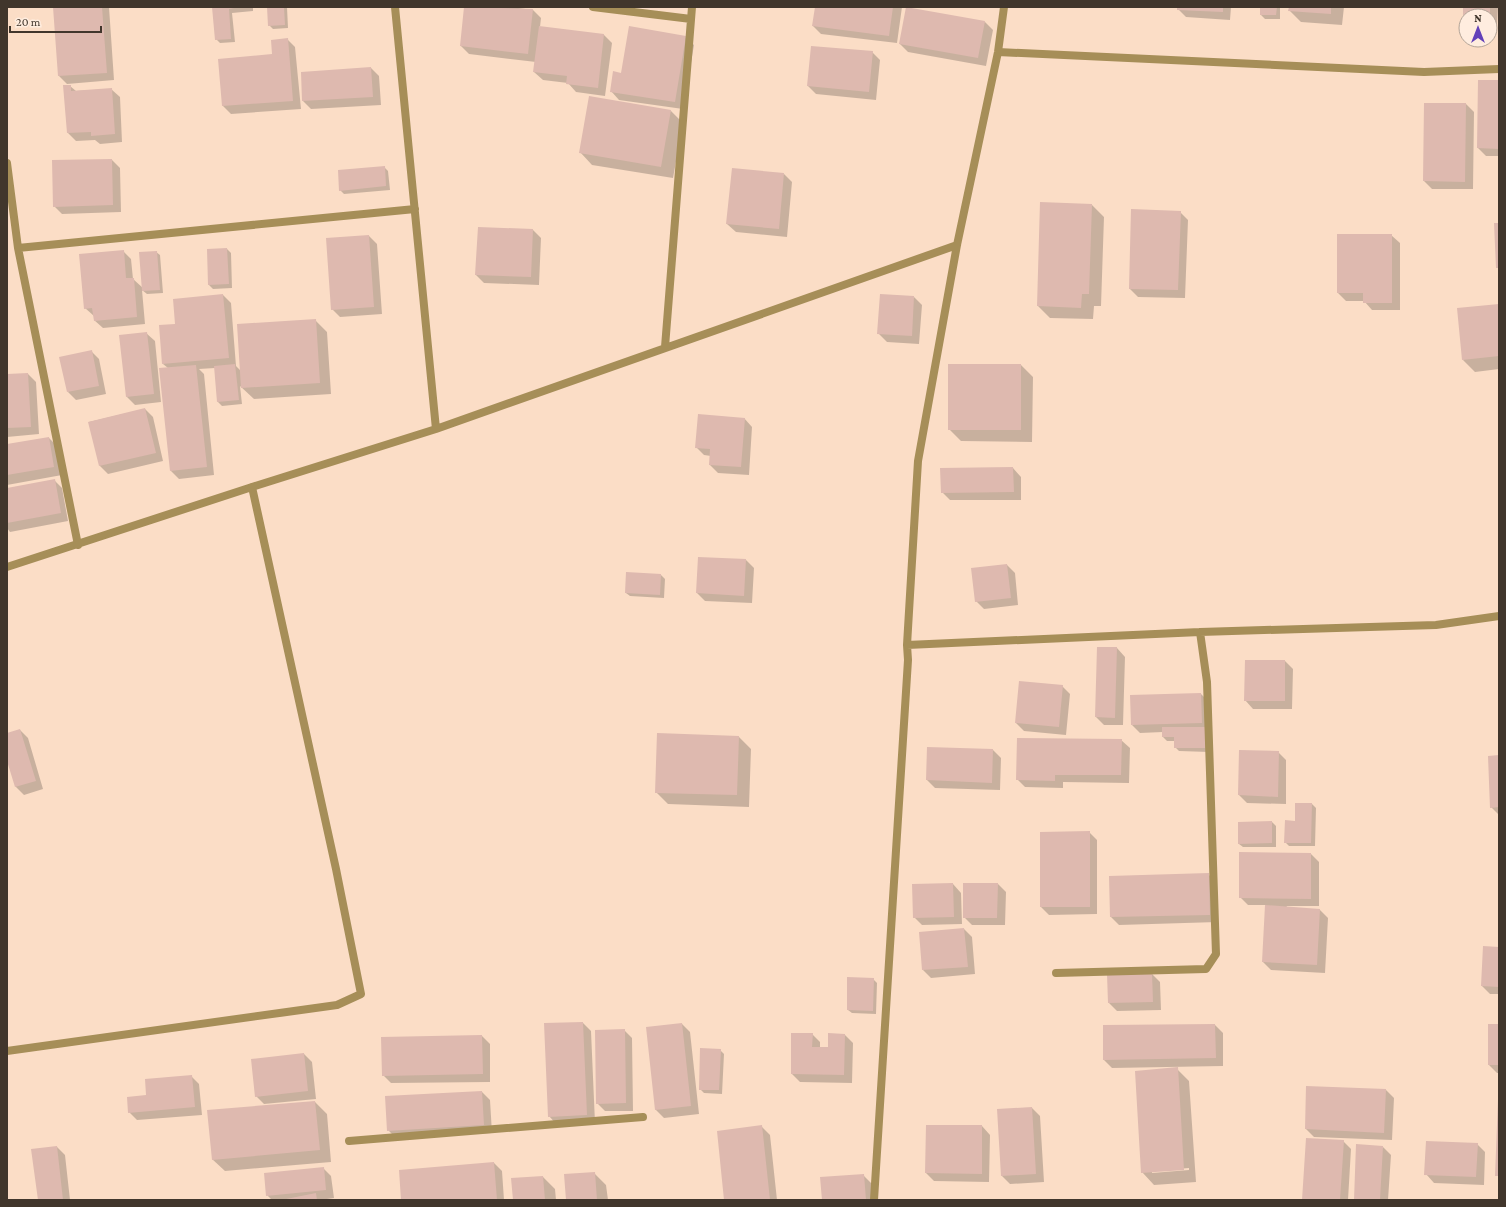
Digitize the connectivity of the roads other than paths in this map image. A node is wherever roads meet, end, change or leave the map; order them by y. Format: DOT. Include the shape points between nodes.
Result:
graph roads {
  1 [pos="395,7"];
  2 [pos="593,7"];
  3 [pos="692,7"];
  4 [pos="1004,7"];
  5 [pos="691,19"];
  6 [pos="998,52"];
  7 [pos="1499,69"];
  8 [pos="7,163"];
  9 [pos="415,209"];
  10 [pos="957,245"];
  11 [pos="18,248"];
  12 [pos="665,347"];
  13 [pos="436,429"];
  14 [pos="252,487"];
  15 [pos="78,545"];
  16 [pos="7,567"];
  17 [pos="1499,616"];
  18 [pos="1200,632"];
  19 [pos="907,645"];
  20 [pos="1056,973"];
  21 [pos="7,1051"];
  22 [pos="643,1117"];
  23 [pos="349,1141"];
  24 [pos="874,1200"];
  1 -- 9 [label="street"];
  2 -- 5 [label="street"];
  3 -- 5 [label="street"];
  4 -- 6 [label="street"];
  5 -- 12 [label="street"];
  6 -- 7 [label="street" via="1424,72"];
  6 -- 10 [label="street"];
  8 -- 11 [label="street"];
  9 -- 11 [label="street"];
  9 -- 13 [label="street"];
  10 -- 12 [label="street"];
  10 -- 19 [label="street" via="918,461"];
  11 -- 15 [label="street"];
  12 -- 13 [label="street"];
  13 -- 14 [label="street"];
  14 -- 15 [label="street"];
  14 -- 21 [label="street" via="361,994 337,1006"];
  15 -- 16 [label="street"];
  17 -- 18 [label="street" via="1436,625"];
  18 -- 19 [label="street"];
  18 -- 20 [label="street" via="1207,682 1216,954 1206,969"];
  19 -- 24 [label="street"];
  22 -- 23 [label="street"];
}
